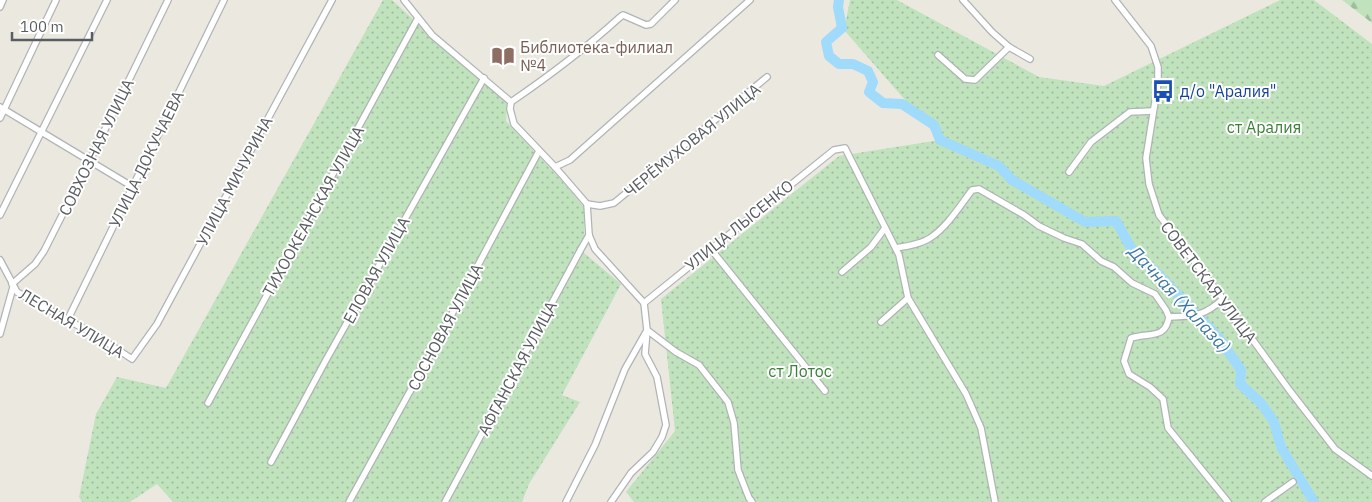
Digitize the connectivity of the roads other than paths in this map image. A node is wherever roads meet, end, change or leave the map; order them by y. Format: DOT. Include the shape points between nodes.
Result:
graph roads {
  1 [pos="3,0"];
  2 [pos="56,0"];
  3 [pos="107,0"];
  4 [pos="168,0"];
  5 [pos="224,0"];
  6 [pos="332,0"];
  7 [pos="404,0"];
  8 [pos="675,0"];
  9 [pos="750,0"];
  10 [pos="963,0"];
  11 [pos="1115,0"];
  12 [pos="0,7"];
  13 [pos="418,18"];
  14 [pos="1010,47"];
  15 [pos="938,55"];
  16 [pos="1030,59"];
  17 [pos="767,77"];
  18 [pos="484,78"];
  19 [pos="511,102"];
  20 [pos="2,108"];
  21 [pos="1153,111"];
  22 [pos="0,118"];
  23 [pos="42,133"];
  24 [pos="539,151"];
  25 [pos="90,160"];
  26 [pos="555,167"];
  27 [pos="1069,172"];
  28 [pos="133,187"];
  29 [pos="587,204"];
  30 [pos="0,215"];
  31 [pos="885,228"];
  32 [pos="590,235"];
  33 [pos="710,248"];
  34 [pos="896,248"];
  35 [pos="0,260"];
  36 [pos="842,272"];
  37 [pos="12,285"];
  38 [pos="908,298"];
  39 [pos="1223,299"];
  40 [pos="644,303"];
  41 [pos="1169,317"];
  42 [pos="68,319"];
  43 [pos="881,322"];
  44 [pos="648,330"];
  45 [pos="0,334"];
  46 [pos="132,359"];
  47 [pos="825,390"];
  48 [pos="208,403"];
  49 [pos="271,462"];
  50 [pos="1372,476"];
  51 [pos="1293,482"];
  52 [pos="749,501"];
  53 [pos="349,502"];
  54 [pos="445,502"];
  55 [pos="566,502"];
  56 [pos="611,502"];
  57 [pos="995,502"];
  58 [pos="1228,502"];
  59 [pos="1265,502"];
  1 -- 12 [label="street"];
  2 -- 20 [label="street"];
  3 -- 23 [label="street"];
  4 -- 25 [label="street, СОВХОЗНАЯ УЛИЦА"];
  5 -- 28 [label="street, УЛИЦА ДОКУЧАЕВА"];
  6 -- 46 [label="street, УЛИЦА МИЧУРИНА" via="157,324"];
  7 -- 13 [label="street"];
  8 -- 19 [label="street" via="651,24 623,15 573,58"];
  9 -- 26 [label="street" via="570,160"];
  10 -- 14 [label="street"];
  11 -- 21 [label="street, СОВЕТСКАЯ УЛИЦА" via="1151,46 1158,67"];
  13 -- 18 [label="street" via="432,35"];
  13 -- 48 [label="street, ТИХООКЕАНСКАЯ УЛИЦА"];
  14 -- 15 [label="street" via="975,80 965,79"];
  14 -- 16 [label="street"];
  17 -- 29 [label="street, ЧЕРЁМУХОВАЯ УЛИЦА" via="614,203"];
  18 -- 19 [label="street"];
  18 -- 49 [label="street, ЕЛОВАЯ УЛИЦА"];
  19 -- 24 [label="street" via="514,124"];
  20 -- 22 [label="street"];
  20 -- 23 [label="street"];
  21 -- 27 [label="street" via="1130,112 1091,142"];
  21 -- 39 [label="street, СОВЕТСКАЯ УЛИЦА" via="1146,158 1149,184 1159,215"];
  23 -- 25 [label="street"];
  23 -- 30 [label="street"];
  24 -- 26 [label="street"];
  24 -- 53 [label="street, СОСНОВАЯ УЛИЦА"];
  25 -- 28 [label="street"];
  25 -- 37 [label="street, СОВХОЗНАЯ УЛИЦА" via="39,259"];
  26 -- 29 [label="street"];
  28 -- 42 [label="street, УЛИЦА ДОКУЧАЕВА"];
  29 -- 32 [label="street"];
  31 -- 33 [label="street, УЛИЦА ЛЫСЕНКО" via="848,152 842,148 834,150"];
  31 -- 34 [label="street, УЛИЦА ЛЫСЕНКО"];
  31 -- 36 [label="street" via="871,247"];
  32 -- 40 [label="street" via="595,249"];
  32 -- 54 [label="street, АФГАНСКАЯ УЛИЦА"];
  33 -- 40 [label="street, УЛИЦА ЛЫСЕНКО"];
  33 -- 47 [label="street"];
  34 -- 38 [label="street, УЛИЦА ЛЫСЕНКО"];
  34 -- 41 [label="street" via="931,238 972,190 979,189 1039,226 1082,244 1132,283 1155,294"];
  35 -- 37 [label="street, ЛЕСНАЯ УЛИЦА"];
  37 -- 42 [label="street, ЛЕСНАЯ УЛИЦА" via="17,292"];
  37 -- 45 [label="street"];
  38 -- 43 [label="street"];
  38 -- 57 [label="street, УЛИЦА ЛЫСЕНКО" via="966,394 981,428"];
  39 -- 41 [label="street" via="1196,316"];
  39 -- 50 [label="street, СОВЕТСКАЯ УЛИЦА" via="1335,449"];
  40 -- 44 [label="street"];
  41 -- 58 [label="street" via="1167,327 1160,333 1131,338 1124,361 1129,374 1164,399 1168,428"];
  42 -- 46 [label="street, ЛЕСНАЯ УЛИЦА"];
  44 -- 52 [label="street" via="699,365 728,402 734,423 738,470"];
  44 -- 55 [label="street" via="625,369 595,445"];
  44 -- 56 [label="street" via="645,354 657,377 666,424 653,452 631,473"];
  51 -- 59 [label="street"];
}
